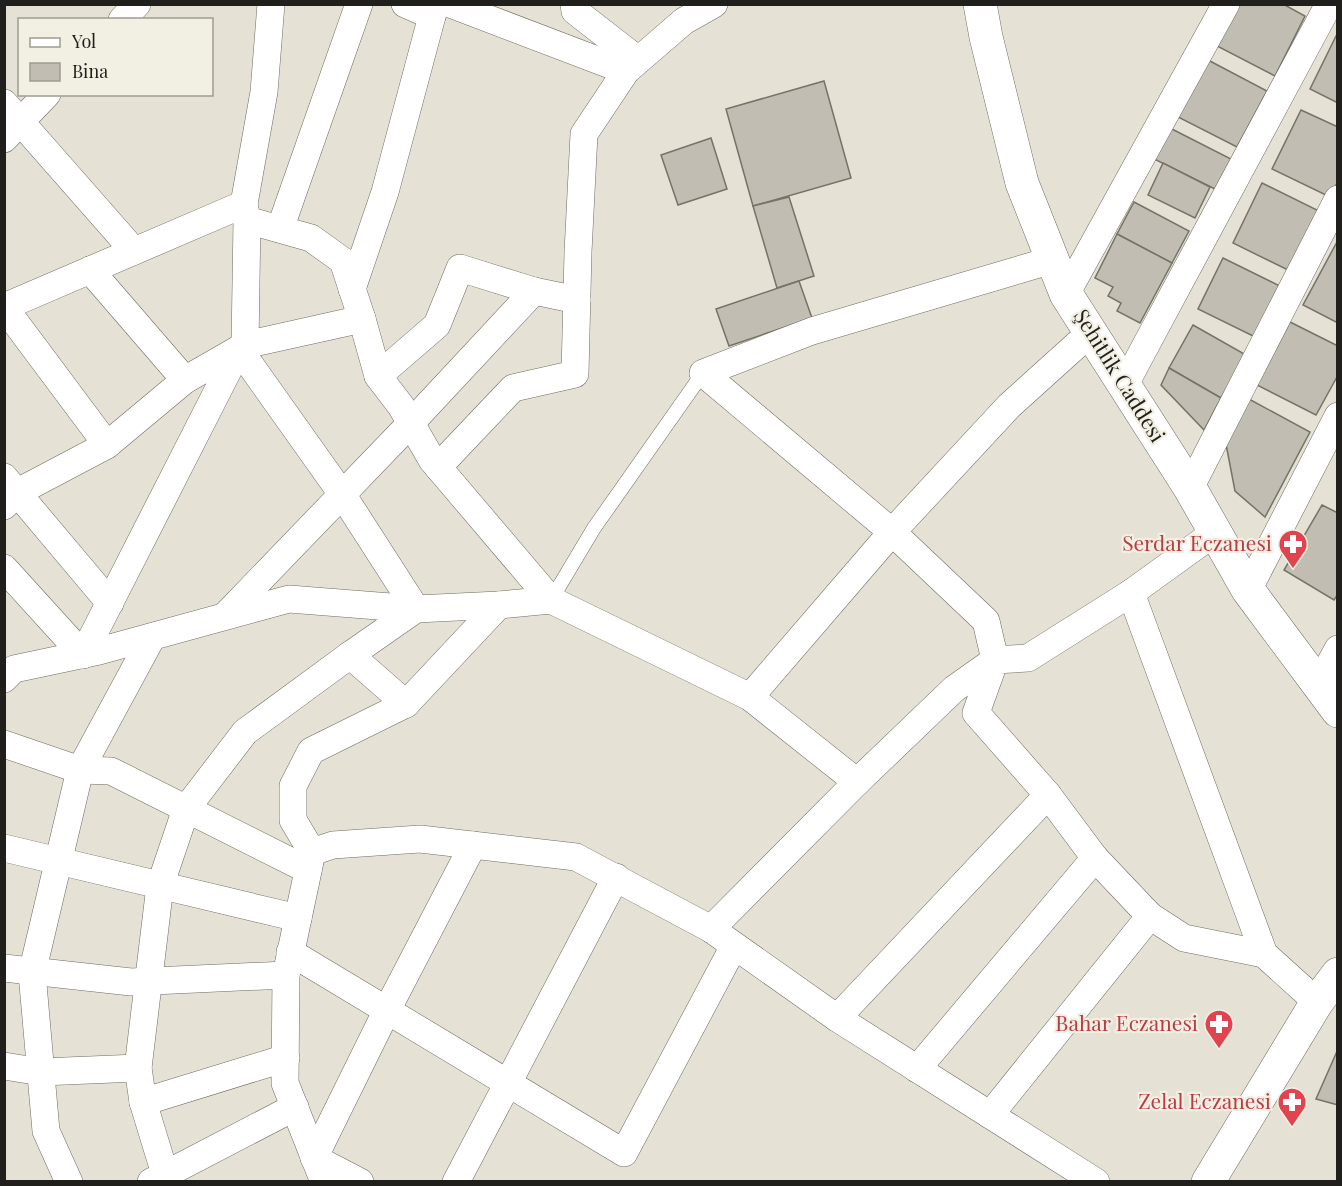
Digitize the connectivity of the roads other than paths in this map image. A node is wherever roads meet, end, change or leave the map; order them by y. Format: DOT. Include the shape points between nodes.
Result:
graph roads {
  1 [pos="137,4"];
  2 [pos="271,4"];
  3 [pos="359,4"];
  4 [pos="405,4"];
  5 [pos="574,4"];
  6 [pos="714,4"];
  7 [pos="980,4"];
  8 [pos="1226,4"];
  9 [pos="1329,7"];
  10 [pos="439,8"];
  11 [pos="124,18"];
  12 [pos="632,66"];
  13 [pos="44,96"];
  14 [pos="10,121"];
  15 [pos="1338,199"];
  16 [pos="246,212"];
  17 [pos="280,229"];
  18 [pos="134,251"];
  19 [pos="1052,260"];
  20 [pos="90,270"];
  21 [pos="352,289"];
  22 [pos="534,291"];
  23 [pos="1066,294"];
  24 [pos="577,300"];
  25 [pos="4,307"];
  26 [pos="362,319"];
  27 [pos="1091,332"];
  28 [pos="242,347"];
  29 [pos="703,373"];
  30 [pos="378,376"];
  31 [pos="185,380"];
  32 [pos="1124,386"];
  33 [pos="1338,416"];
  34 [pos="410,424"];
  35 [pos="107,445"];
  36 [pos="438,467"];
  37 [pos="1190,488"];
  38 [pos="9,492"];
  39 [pos="342,494"];
  40 [pos="892,532"];
  41 [pos="1214,533"];
  42 [pos="4,568"];
  43 [pos="1248,590"];
  44 [pos="1131,593"];
  45 [pos="551,600"];
  46 [pos="110,603"];
  47 [pos="500,605"];
  48 [pos="416,609"];
  49 [pos="225,617"];
  50 [pos="152,637"];
  51 [pos="1338,649"];
  52 [pos="83,655"];
  53 [pos="350,655"];
  54 [pos="995,660"];
  55 [pos="4,680"];
  56 [pos="1319,684"];
  57 [pos="750,697"];
  58 [pos="406,704"];
  59 [pos="1338,711"];
  60 [pos="4,744"];
  61 [pos="80,770"];
  62 [pos="857,782"];
  63 [pos="1048,795"];
  64 [pos="186,809"];
  65 [pos="473,845"];
  66 [pos="4,848"];
  67 [pos="1095,858"];
  68 [pos="310,861"];
  69 [pos="58,862"];
  70 [pos="616,877"];
  71 [pos="160,886"];
  72 [pos="1150,916"];
  73 [pos="298,918"];
  74 [pos="711,929"];
  75 [pos="734,946"];
  76 [pos="1264,954"];
  77 [pos="288,964"];
  78 [pos="4,968"];
  79 [pos="32,973"];
  80 [pos="1338,974"];
  81 [pos="148,981"];
  82 [pos="1317,1002"];
  83 [pos="387,1010"];
  84 [pos="837,1018"];
  85 [pos="286,1058"];
  86 [pos="4,1066"];
  87 [pos="138,1068"];
  88 [pos="917,1069"];
  89 [pos="41,1072"];
  90 [pos="508,1083"];
  91 [pos="143,1102"];
  92 [pos="295,1107"];
  93 [pos="990,1115"];
  94 [pos="319,1170"];
  95 [pos="158,1178"];
  96 [pos="1217,1179"];
  97 [pos="69,1182"];
  98 [pos="360,1182"];
  99 [pos="456,1182"];
  100 [pos="1096,1182"];
  1 -- 11 [label="street"];
  2 -- 16 [label="street" via="264,92"];
  3 -- 17 [label="street"];
  4 -- 10 [label="street"];
  5 -- 12 [label="street" via="575,11"];
  6 -- 12 [label="street" via="684,21"];
  7 -- 19 [label="street, Şehitlik Caddesi" via="1022,183"];
  8 -- 23 [label="street"];
  9 -- 32 [label="street"];
  10 -- 12 [label="street"];
  10 -- 21 [label="street"];
  12 -- 24 [label="street" via="584,134"];
  13 -- 14 [label="street"];
  14 -- 18 [label="street"];
  15 -- 37 [label="street"];
  16 -- 17 [label="street"];
  16 -- 18 [label="street"];
  16 -- 28 [label="street"];
  17 -- 21 [label="street" via="311,238 343,261"];
  18 -- 20 [label="street"];
  19 -- 23 [label="street, Şehitlik Caddesi"];
  19 -- 29 [label="street" via="812,331"];
  20 -- 25 [label="street"];
  20 -- 31 [label="street"];
  21 -- 26 [label="street"];
  22 -- 24 [label="street"];
  22 -- 30 [label="street" via="460,268 437,325"];
  22 -- 34 [label="street"];
  23 -- 27 [label="street, Şehitlik Caddesi"];
  24 -- 36 [label="street" via="576,374 513,388"];
  25 -- 35 [label="street"];
  26 -- 28 [label="street"];
  26 -- 30 [label="street"];
  27 -- 32 [label="street, Şehitlik Caddesi"];
  27 -- 40 [label="street" via="1009,406"];
  28 -- 31 [label="street"];
  28 -- 39 [label="street"];
  28 -- 46 [label="street"];
  29 -- 40 [label="street"];
  29 -- 45 [label="lane" via="594,528"];
  30 -- 34 [label="street"];
  31 -- 35 [label="street"];
  32 -- 37 [label="street, Şehitlik Caddesi"];
  33 -- 43 [label="street"];
  34 -- 36 [label="street"];
  34 -- 39 [label="street"];
  35 -- 38 [label="street"];
  36 -- 45 [label="street"];
  37 -- 41 [label="street, Şehitlik Caddesi"];
  38 -- 46 [label="street"];
  39 -- 48 [label="street"];
  39 -- 49 [label="street"];
  40 -- 54 [label="street" via="986,621"];
  40 -- 57 [label="street"];
  41 -- 43 [label="street, Şehitlik Caddesi"];
  41 -- 44 [label="street"];
  42 -- 52 [label="street"];
  43 -- 56 [label="street, Şehitlik Caddesi"];
  44 -- 54 [label="street" via="1028,658"];
  44 -- 76 [label="street"];
  45 -- 47 [label="street"];
  45 -- 57 [label="street"];
  46 -- 52 [label="street"];
  47 -- 48 [label="street"];
  47 -- 58 [label="street"];
  48 -- 49 [label="street" via="289,599"];
  48 -- 53 [label="street"];
  49 -- 50 [label="street"];
  50 -- 52 [label="street"];
  50 -- 61 [label="street"];
  51 -- 56 [label="street"];
  52 -- 55 [label="street" via="14,669"];
  53 -- 58 [label="street"];
  53 -- 64 [label="street" via="245,732"];
  54 -- 62 [label="street" via="954,689"];
  54 -- 63 [label="street" via="976,713"];
  56 -- 59 [label="street, Şehitlik Caddesi"];
  57 -- 62 [label="street"];
  58 -- 68 [label="street" via="311,751 293,786 293,820"];
  60 -- 61 [label="street"];
  61 -- 64 [label="street" via="111,771"];
  61 -- 69 [label="street"];
  62 -- 74 [label="street"];
  63 -- 67 [label="street"];
  63 -- 84 [label="street"];
  64 -- 68 [label="street"];
  64 -- 71 [label="street"];
  65 -- 68 [label="street" via="420,839 333,845"];
  65 -- 70 [label="street" via="576,857"];
  65 -- 83 [label="street"];
  66 -- 69 [label="street"];
  67 -- 72 [label="street"];
  67 -- 88 [label="street"];
  68 -- 73 [label="street"];
  69 -- 71 [label="street"];
  69 -- 79 [label="street"];
  70 -- 74 [label="street"];
  70 -- 90 [label="street"];
  71 -- 73 [label="street"];
  71 -- 81 [label="street"];
  72 -- 76 [label="street" via="1184,938"];
  72 -- 93 [label="street"];
  73 -- 77 [label="street"];
  74 -- 75 [label="street"];
  75 -- 84 [label="street"];
  75 -- 90 [label="street" via="624,1153"];
  76 -- 82 [label="street"];
  77 -- 81 [label="street"];
  77 -- 83 [label="street"];
  77 -- 85 [label="street"];
  78 -- 79 [label="street"];
  79 -- 81 [label="street"];
  79 -- 89 [label="street"];
  80 -- 82 [label="street"];
  81 -- 87 [label="street"];
  82 -- 96 [label="street"];
  83 -- 90 [label="street"];
  83 -- 94 [label="street"];
  84 -- 88 [label="street"];
  85 -- 91 [label="street"];
  85 -- 92 [label="street" via="285,1083"];
  86 -- 89 [label="street"];
  87 -- 89 [label="street"];
  87 -- 91 [label="street"];
  88 -- 93 [label="street"];
  89 -- 97 [label="street" via="45,1131"];
  90 -- 99 [label="street"];
  91 -- 95 [label="street"];
  92 -- 94 [label="street"];
  92 -- 95 [label="street"];
  93 -- 100 [label="street"];
  94 -- 98 [label="street"];
}
